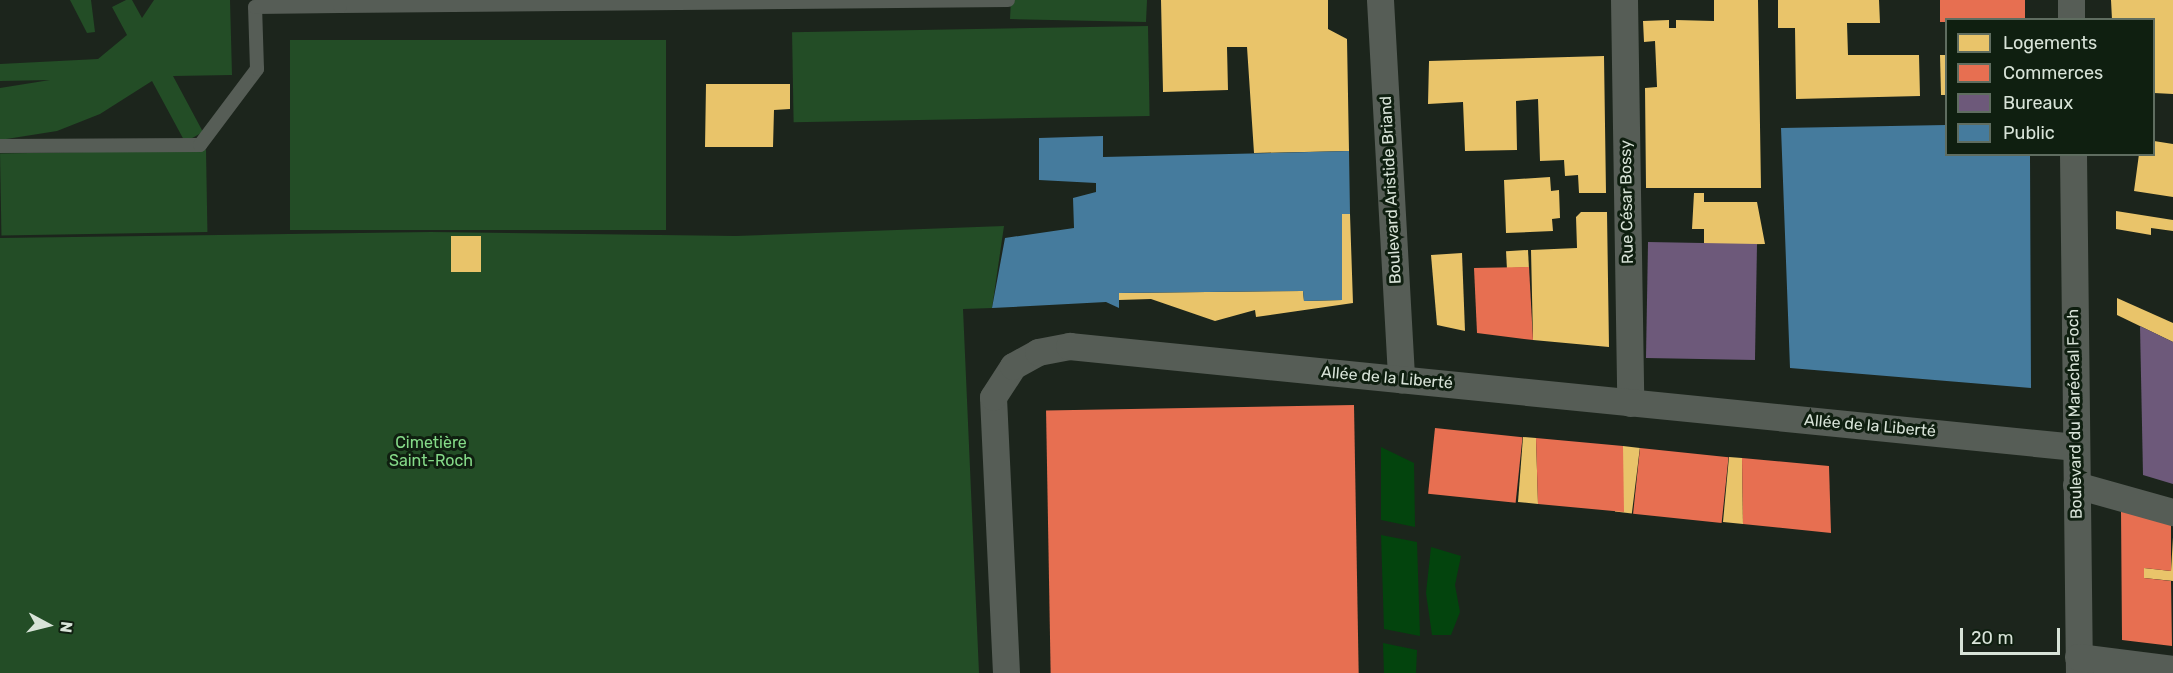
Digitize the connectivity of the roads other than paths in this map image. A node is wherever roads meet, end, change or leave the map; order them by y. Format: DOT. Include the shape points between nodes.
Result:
graph roads {
  1 [pos="1008,0"];
  2 [pos="1380,0"];
  3 [pos="1624,0"];
  4 [pos="2071,0"];
  5 [pos="340,3"];
  6 [pos="2071,18"];
  7 [pos="0,146"];
  8 [pos="2073,156"];
  9 [pos="1401,379"];
  10 [pos="1630,403"];
  11 [pos="2076,447"];
  12 [pos="2076,485"];
  13 [pos="2173,512"];
  14 [pos="2078,665"];
  15 [pos="2173,669"];
  16 [pos="1006,673"];
  1 -- 5 [label="lane"];
  2 -- 9 [label="street, Boulevard Aristide Briand"];
  3 -- 10 [label="street, Rue César Bossy"];
  4 -- 6 [label="street"];
  5 -- 7 [label="lane" via="255,7 256,69 201,145"];
  8 -- 11 [label="street, Boulevard du Maréchal Foch"];
  9 -- 10 [label="street, Allée de la Liberté"];
  9 -- 16 [label="street, Allée de la Liberté" via="1069,346 1038,352 1013,366 993,397"];
  10 -- 11 [label="street, Allée de la Liberté"];
  11 -- 12 [label="street, Boulevard du Maréchal Foch"];
  12 -- 13 [label="street"];
  12 -- 14 [label="street, Boulevard du Maréchal Foch"];
  14 -- 15 [label="street"];
}
